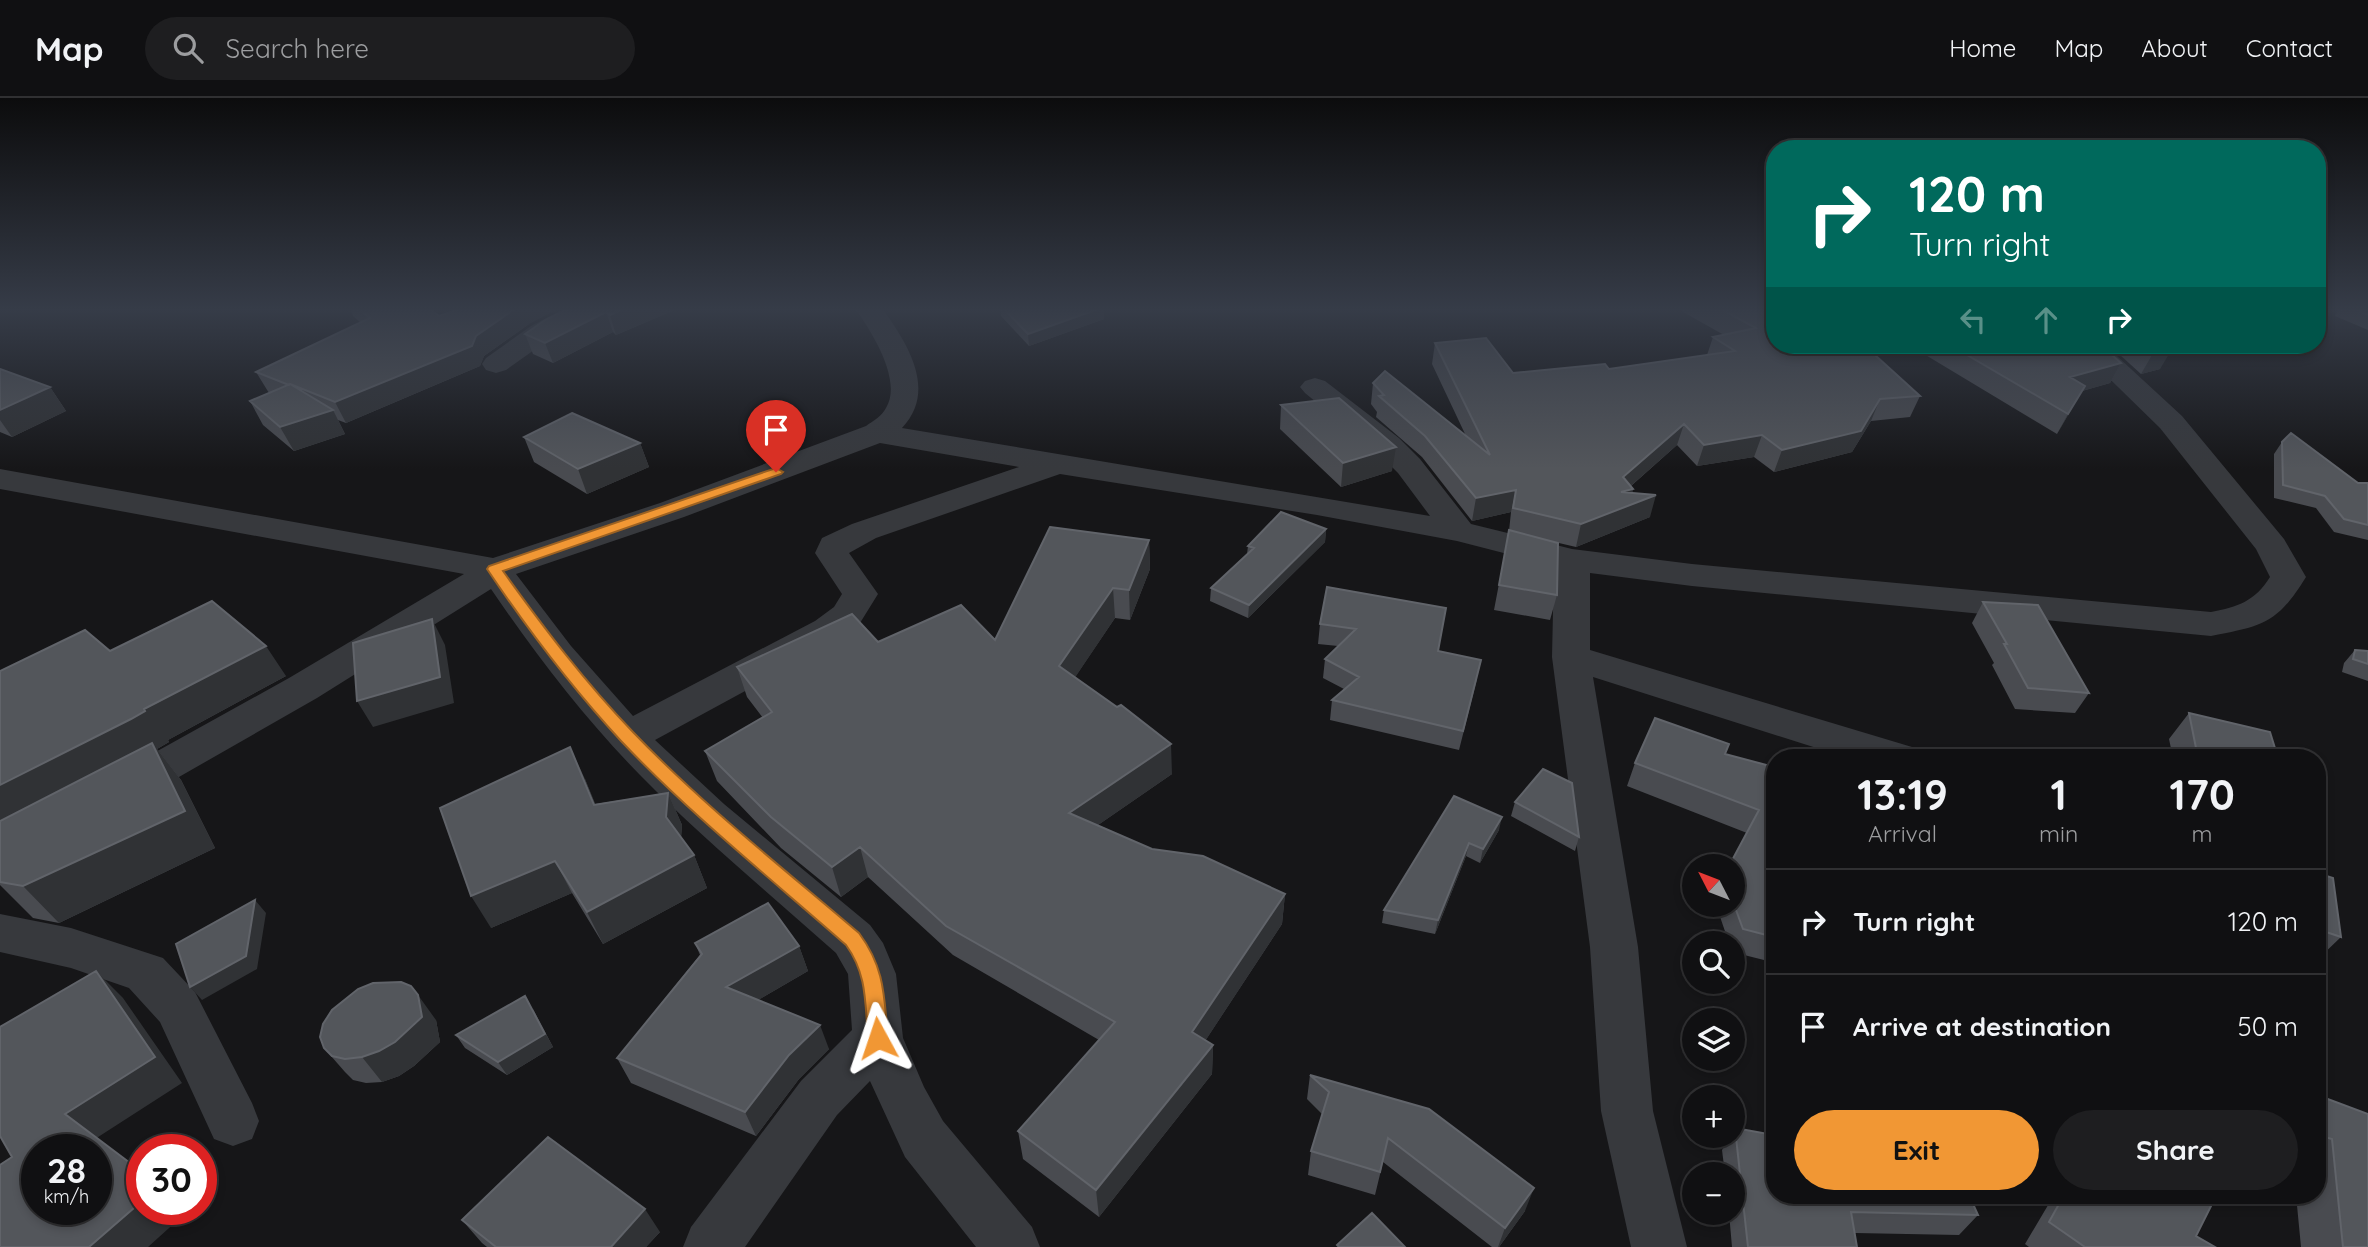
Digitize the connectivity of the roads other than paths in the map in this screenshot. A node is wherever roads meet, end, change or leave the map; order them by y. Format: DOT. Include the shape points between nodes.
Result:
graph roads {
  1 [pos="499,362"];
  2 [pos="898,362"];
  3 [pos="2107,362"];
  4 [pos="496,364"];
  5 [pos="1315,387"];
  6 [pos="877,433"];
  7 [pos="1060,463"];
  8 [pos="0,479"];
  9 [pos="1459,531"];
  10 [pos="1572,560"];
  11 [pos="495,569"];
  12 [pos="1571,657"];
  13 [pos="627,737"];
  14 [pos="1868,749"];
  15 [pos="92,806"];
  16 [pos="0,933"];
  17 [pos="878,1038"];
  18 [pos="233,1121"];
  19 [pos="711,1247"];
  20 [pos="1012,1247"];
  21 [pos="1659,1247"];
  1 -- 4 [label="street"];
  2 -- 6 [label="street" via="906,391 903,406"];
  3 -- 10 [label="street" via="2171,422 2272,546 2288,577 2275,600 2252,617 2211,624"];
  5 -- 9 [label="street" via="1409,466"];
  6 -- 7 [label="street"];
  6 -- 11 [label="street" via="672,510"];
  7 -- 9 [label="street"];
  7 -- 13 [label="street" via="834,545 832,554 860,594 847,615 828,630"];
  8 -- 11 [label="street"];
  9 -- 10 [label="street"];
  10 -- 12 [label="street"];
  11 -- 13 [label="street" via="550,648"];
  11 -- 15 [label="street" via="303,688"];
  12 -- 14 [label="street"];
  12 -- 21 [label="street" via="1614,947 1627,1111"];
  13 -- 17 [label="street" via="853,939 872,974"];
  16 -- 18 [label="street" via="71,948 146,972 178,1007"];
  17 -- 19 [label="street" via="819,1098"];
  17 -- 20 [label="street" via="924,1139"];
}
